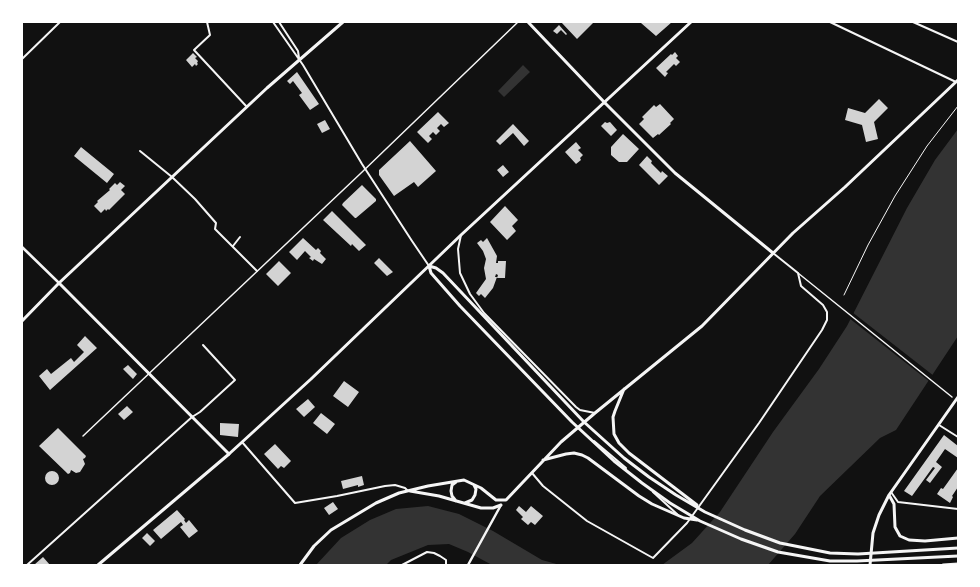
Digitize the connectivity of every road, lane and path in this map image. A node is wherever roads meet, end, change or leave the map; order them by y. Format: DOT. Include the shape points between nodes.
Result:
graph roads {
  1 [pos="60,22"];
  2 [pos="207,22"];
  3 [pos="273,22"];
  4 [pos="279,22"];
  5 [pos="343,22"];
  6 [pos="518,22"];
  7 [pos="528,22"];
  8 [pos="691,22"];
  9 [pos="830,22"];
  10 [pos="914,22"];
  11 [pos="958,42"];
  12 [pos="22,59"];
  13 [pos="299,60"];
  14 [pos="957,81"];
  15 [pos="605,102"];
  16 [pos="958,106"];
  17 [pos="247,107"];
  18 [pos="140,151"];
  19 [pos="365,169"];
  20 [pos="172,177"];
  21 [pos="461,235"];
  22 [pos="240,237"];
  23 [pos="233,246"];
  24 [pos="22,247"];
  25 [pos="773,253"];
  26 [pos="429,266"];
  27 [pos="258,271"];
  28 [pos="798,273"];
  29 [pos="59,284"];
  30 [pos="844,295"];
  31 [pos="22,321"];
  32 [pos="203,345"];
  33 [pos="149,374"];
  34 [pos="624,389"];
  35 [pos="952,397"];
  36 [pos="958,397"];
  37 [pos="595,413"];
  38 [pos="192,416"];
  39 [pos="939,424"];
  40 [pos="578,427"];
  41 [pos="83,436"];
  42 [pos="958,437"];
  43 [pos="242,442"];
  44 [pos="229,454"];
  45 [pos="543,460"];
  46 [pos="532,472"];
  47 [pos="457,481"];
  48 [pos="470,482"];
  49 [pos="409,491"];
  50 [pos="890,494"];
  51 [pos="506,500"];
  52 [pos="461,503"];
  53 [pos="501,505"];
  54 [pos="958,509"];
  55 [pos="705,512"];
  56 [pos="700,521"];
  57 [pos="687,523"];
  58 [pos="958,538"];
  59 [pos="958,548"];
  60 [pos="958,556"];
  61 [pos="958,564"];
  62 [pos="27,565"];
  63 [pos="98,565"];
  64 [pos="301,565"];
  65 [pos="402,565"];
  66 [pos="446,565"];
  67 [pos="468,565"];
  68 [pos="870,565"];
  69 [pos="943,565"];
  1 -- 12 [label="street"];
  2 -- 17 [label="street" via="210,34 194,50"];
  3 -- 13 [label="street"];
  4 -- 13 [label="street" via="298,51"];
  5 -- 13 [label="main road"];
  6 -- 19 [label="street"];
  7 -- 15 [label="main road"];
  8 -- 15 [label="main road"];
  9 -- 14 [label="street"];
  10 -- 11 [label="street"];
  13 -- 17 [label="main road"];
  13 -- 19 [label="street"];
  14 -- 25 [label="main road"];
  15 -- 21 [label="main road"];
  15 -- 25 [label="main road" via="675,173"];
  16 -- 30 [label="path" via="932,138 898,190"];
  17 -- 20 [label="main road"];
  18 -- 20 [label="street"];
  19 -- 26 [label="street"];
  19 -- 27 [label="street"];
  20 -- 23 [label="street" via="216,223 214,229"];
  20 -- 29 [label="main road"];
  21 -- 26 [label="main road"];
  21 -- 37 [label="street" via="458,249 460,273 470,294 484,313 576,407"];
  22 -- 23 [label="street"];
  23 -- 27 [label="street"];
  24 -- 29 [label="street"];
  25 -- 28 [label="street"];
  25 -- 34 [label="main road" via="702,326"];
  26 -- 43 [label="main road"];
  26 -- 55 [label="main road" via="443,273 584,422 624,458"];
  26 -- 56 [label="main road" via="432,273 464,310 572,422 642,483"];
  27 -- 33 [label="street"];
  28 -- 35 [label="street"];
  28 -- 57 [label="street" via="801,286 823,305 827,312 827,320 763,417"];
  29 -- 31 [label="main road"];
  29 -- 33 [label="main road"];
  32 -- 38 [label="street" via="235,380 200,412"];
  33 -- 38 [label="main road"];
  33 -- 41 [label="street"];
  34 -- 37 [label="main road"];
  34 -- 55 [label="main road" via="614,411 614,434 619,443"];
  36 -- 39 [label="main road"];
  37 -- 40 [label="main road"];
  38 -- 44 [label="main road"];
  38 -- 62 [label="street"];
  39 -- 42 [label="street"];
  39 -- 50 [label="main road"];
  40 -- 45 [label="main road"];
  40 -- 57 [label="street"];
  43 -- 44 [label="main road"];
  43 -- 49 [label="street" via="295,503 385,486 395,485"];
  44 -- 63 [label="main road"];
  45 -- 46 [label="main road"];
  45 -- 56 [label="main road" via="574,453 588,458 652,504 684,518"];
  46 -- 51 [label="main road"];
  46 -- 57 [label="street" via="543,486 587,521 653,558"];
  47 -- 48 [label="main road"];
  47 -- 49 [label="main road"];
  47 -- 52 [label="main road" via="452,485 451,493 455,500"];
  48 -- 51 [label="main road" via="496,500"];
  48 -- 52 [label="main road" via="476,489 475,495 470,502"];
  49 -- 52 [label="main road"];
  49 -- 64 [label="main road" via="376,502 331,530"];
  50 -- 54 [label="street" via="898,502"];
  50 -- 58 [label="main road" via="894,504 895,527 900,536 909,540 925,541"];
  50 -- 68 [label="main road" via="873,533"];
  51 -- 53 [label="main road"];
  52 -- 53 [label="main road" via="488,509"];
  53 -- 67 [label="street"];
  55 -- 59 [label="main road" via="780,543 830,553 858,554"];
  56 -- 60 [label="main road" via="778,552 830,561"];
  61 -- 69 [label="main road"];
  65 -- 66 [label="street" via="427,552 446,560"];
}
